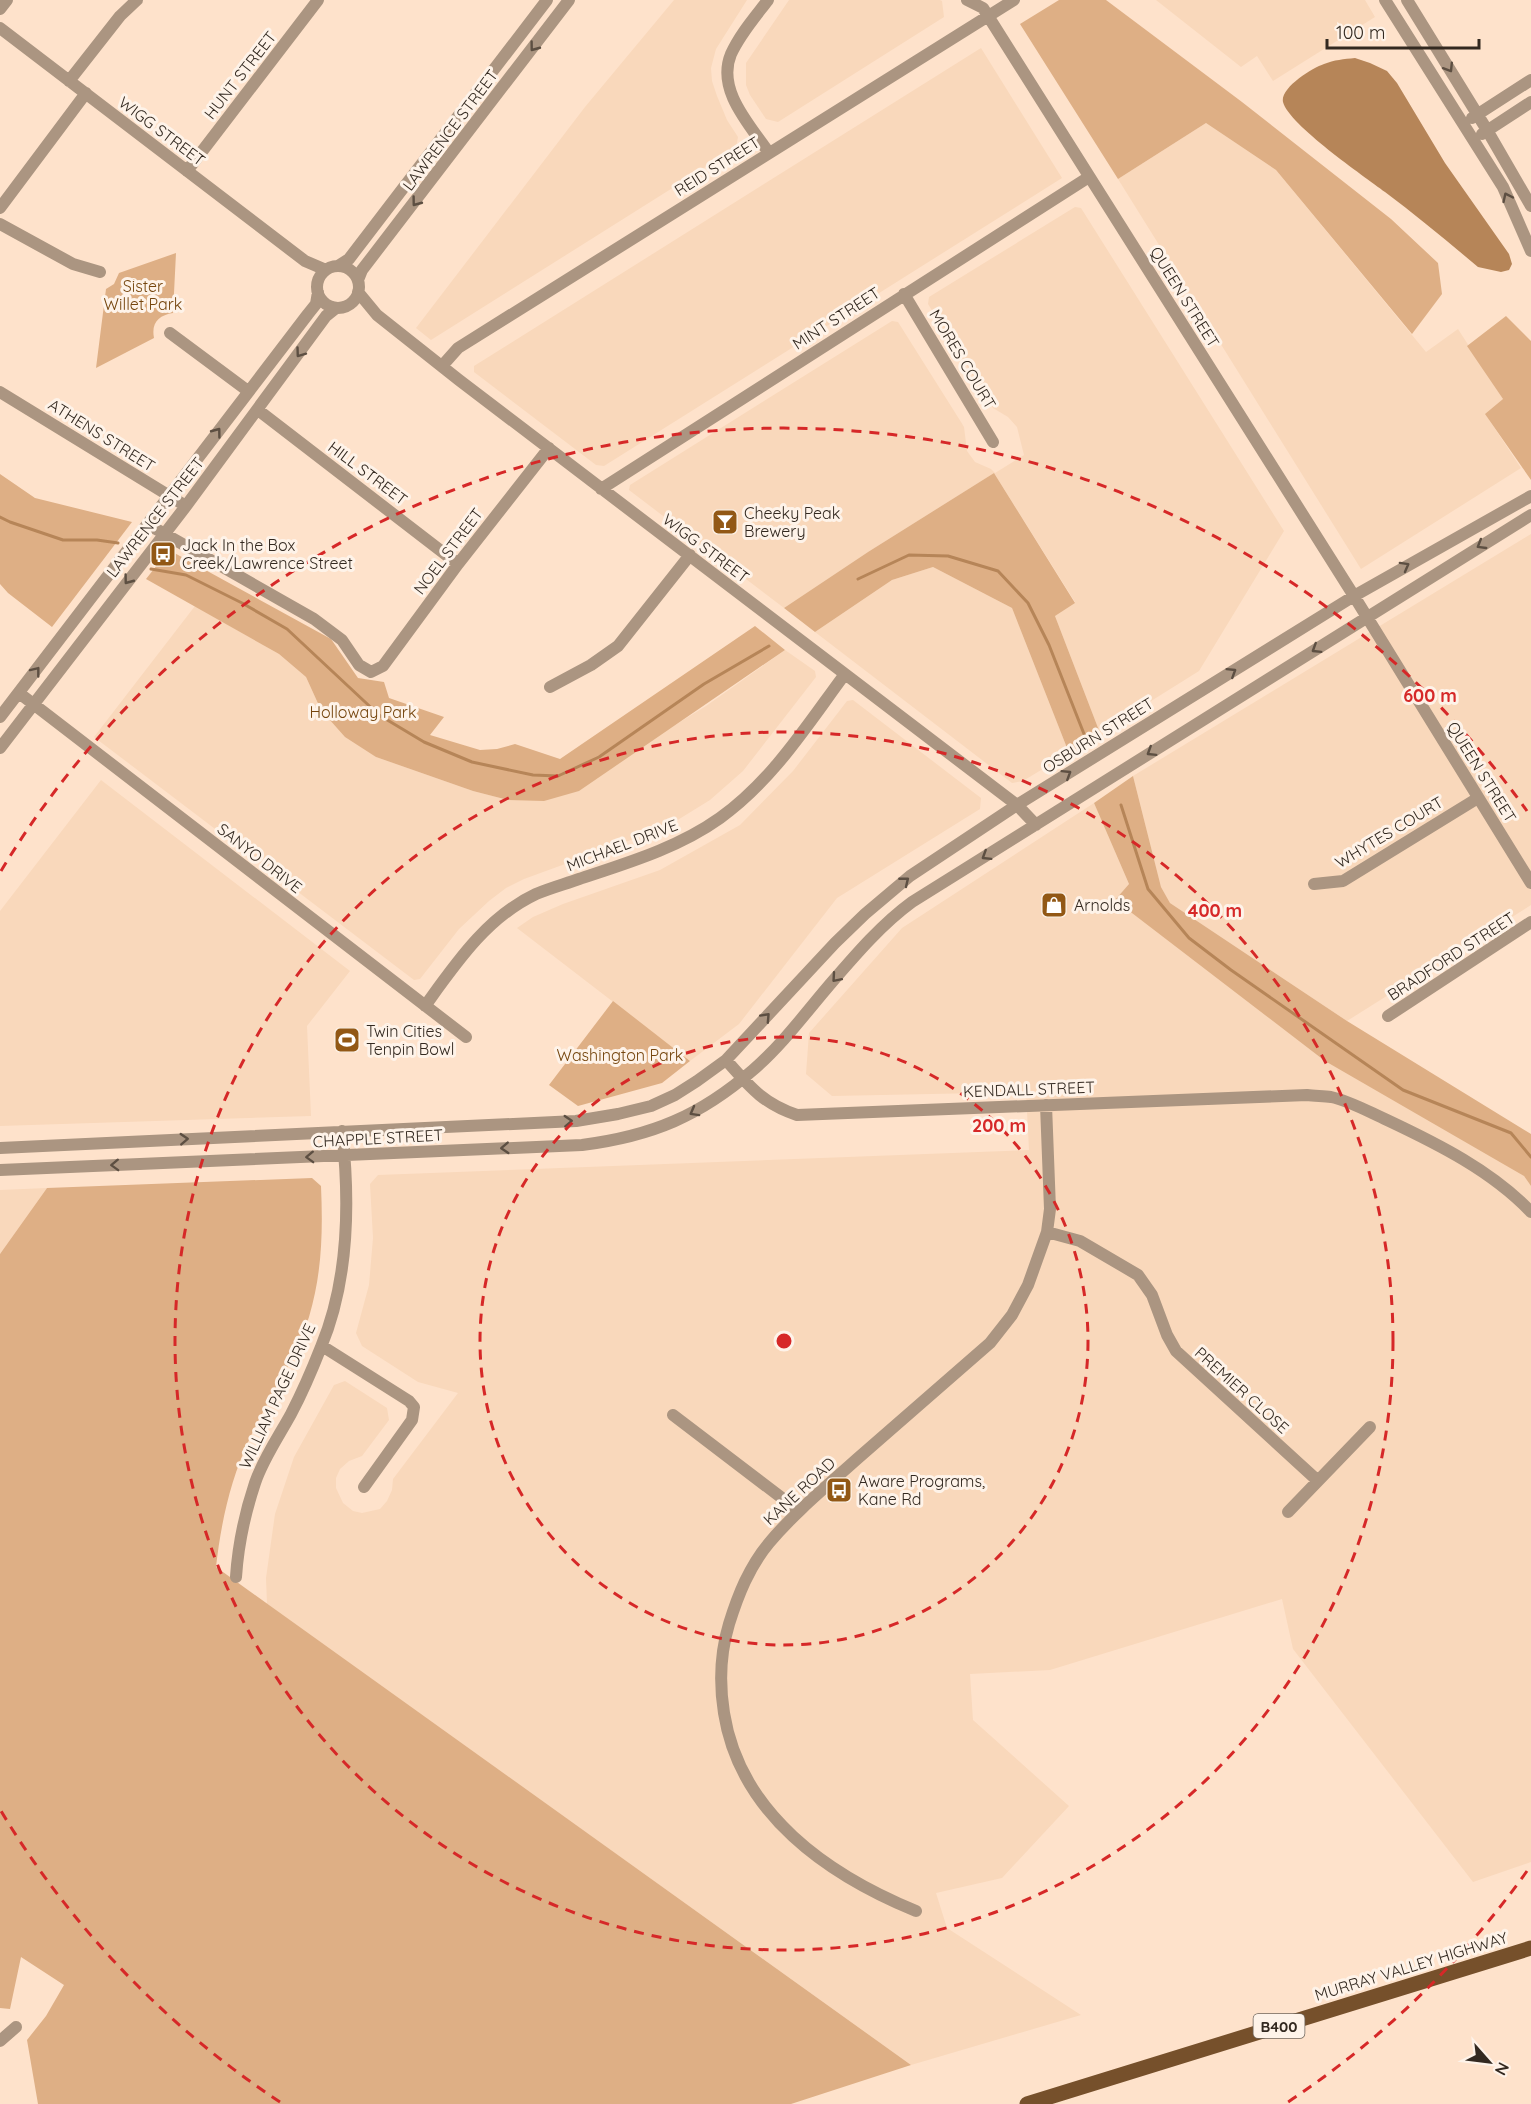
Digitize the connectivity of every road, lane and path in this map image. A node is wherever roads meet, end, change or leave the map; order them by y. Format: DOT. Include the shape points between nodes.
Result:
graph roads {
  1 [pos="7,0"];
  2 [pos="137,0"];
  3 [pos="318,0"];
  4 [pos="548,0"];
  5 [pos="768,0"];
  6 [pos="967,0"];
  7 [pos="1014,0"];
  8 [pos="1385,0"];
  9 [pos="1407,0"];
  10 [pos="566,5"];
  11 [pos="0,9"];
  12 [pos="988,17"];
  13 [pos="0,28"];
  14 [pos="1531,80"];
  15 [pos="69,81"];
  16 [pos="86,93"];
  17 [pos="1531,102"];
  18 [pos="1477,114"];
  19 [pos="1464,125"];
  20 [pos="1487,130"];
  21 [pos="444,135"];
  22 [pos="1474,140"];
  23 [pos="458,146"];
  24 [pos="769,153"];
  25 [pos="187,171"];
  26 [pos="1089,177"];
  27 [pos="1531,206"];
  28 [pos="0,208"];
  29 [pos="0,224"];
  30 [pos="1531,251"];
  31 [pos="305,261"];
  32 [pos="339,266"];
  33 [pos="326,270"];
  34 [pos="100,272"];
  35 [pos="358,286"];
  36 [pos="318,287"];
  37 [pos="904,294"];
  38 [pos="342,307"];
  39 [pos="377,315"];
  40 [pos="170,333"];
  41 [pos="442,366"];
  42 [pos="248,391"];
  43 [pos="0,392"];
  44 [pos="258,410"];
  45 [pos="993,442"];
  46 [pos="549,448"];
  47 [pos="601,489"];
  48 [pos="169,496"];
  49 [pos="1531,496"];
  50 [pos="186,506"];
  51 [pos="1531,515"];
  52 [pos="149,525"];
  53 [pos="163,533"];
  54 [pos="690,555"];
  55 [pos="458,564"];
  56 [pos="1354,596"];
  57 [pos="1366,617"];
  58 [pos="845,674"];
  59 [pos="550,687"];
  60 [pos="19,693"];
  61 [pos="33,705"];
  62 [pos="0,717"];
  63 [pos="0,723"];
  64 [pos="12,732"];
  65 [pos="0,748"];
  66 [pos="1478,798"];
  67 [pos="1017,805"];
  68 [pos="1035,825"];
  69 [pos="1531,883"];
  70 [pos="1314,884"];
  71 [pos="1531,922"];
  72 [pos="425,1006"];
  73 [pos="1389,1016"];
  74 [pos="466,1037"];
  75 [pos="726,1060"];
  76 [pos="742,1078"];
  77 [pos="1046,1105"];
  78 [pos="342,1131"];
  79 [pos="0,1148"];
  80 [pos="345,1156"];
  81 [pos="0,1170"];
  82 [pos="1531,1212"];
  83 [pos="1047,1232"];
  84 [pos="322,1346"];
  85 [pos="673,1415"];
  86 [pos="1371,1427"];
  87 [pos="1318,1481"];
  88 [pos="364,1487"];
  89 [pos="799,1510"];
  90 [pos="1288,1512"];
  91 [pos="236,1577"];
  92 [pos="916,1911"];
  93 [pos="1531,1948"];
  94 [pos="16,2027"];
  95 [pos="0,2041"];
  96 [pos="1027,2104"];
  1 -- 11 [label="street"];
  2 -- 15 [label="street"];
  3 -- 25 [label="street, HUNT STREET"];
  4 -- 10 [label="street"];
  4 -- 21 [label="street, LAWRENCE STREET"];
  5 -- 24 [label="street" via="738,42 727,72 736,105"];
  6 -- 12 [label="street, QUEEN STREET" via="982,8"];
  7 -- 12 [label="street, REID STREET"];
  8 -- 19 [label="street"];
  9 -- 18 [label="street, one-way"];
  10 -- 23 [label="street, LAWRENCE STREET, one-way"];
  12 -- 24 [label="street, REID STREET"];
  12 -- 26 [label="street, QUEEN STREET"];
  13 -- 15 [label="street, WIGG STREET"];
  14 -- 18 [label="street"];
  15 -- 16 [label="street, WIGG STREET"];
  16 -- 25 [label="street, WIGG STREET"];
  16 -- 28 [label="street"];
  17 -- 20 [label="street"];
  18 -- 19 [label="street"];
  18 -- 20 [label="street"];
  19 -- 22 [label="street"];
  20 -- 22 [label="street"];
  20 -- 27 [label="street"];
  21 -- 23 [label="street"];
  21 -- 32 [label="street, LAWRENCE STREET" via="349,259"];
  30 -- 22 [label="street, one-way" via="1503,187"];
  23 -- 35 [label="street, LAWRENCE STREET, one-way" via="362,270"];
  24 -- 41 [label="street, REID STREET" via="458,348"];
  25 -- 31 [label="street, WIGG STREET"];
  26 -- 37 [label="street, MINT STREET"];
  26 -- 56 [label="street, QUEEN STREET"];
  29 -- 34 [label="street" via="73,264"];
  31 -- 33 [label="street, WIGG STREET"];
  31 -- 36 [label="street, WIGG STREET"];
  32 -- 33 [label="street"];
  32 -- 35 [label="street" via="350,270"];
  33 -- 36 [label="street"];
  35 -- 38 [label="street" via="352,302"];
  35 -- 39 [label="street, WIGG STREET"];
  36 -- 38 [label="street" via="325,303"];
  36 -- 42 [label="street, LAWRENCE STREET" via="316,304"];
  37 -- 45 [label="street, MORES COURT"];
  37 -- 47 [label="street, MINT STREET"];
  38 -- 39 [label="street, WIGG STREET"];
  38 -- 44 [label="street, LAWRENCE STREET, one-way" via="326,316"];
  39 -- 41 [label="street, WIGG STREET"];
  40 -- 42 [label="street"];
  41 -- 46 [label="street, WIGG STREET"];
  48 -- 42 [label="street, LAWRENCE STREET, one-way"];
  43 -- 48 [label="street, ATHENS STREET"];
  44 -- 50 [label="street, LAWRENCE STREET"];
  44 -- 55 [label="street, HILL STREET"];
  46 -- 47 [label="street, WIGG STREET"];
  46 -- 55 [label="street, NOEL STREET"];
  47 -- 54 [label="street, WIGG STREET"];
  48 -- 50 [label="street, ATHENS STREET"];
  48 -- 52 [label="street, LAWRENCE STREET"];
  56 -- 49 [label="street, OSBURN STREET, one-way"];
  50 -- 53 [label="street, LAWRENCE STREET"];
  51 -- 57 [label="street, one-way"];
  52 -- 53 [label="street"];
  60 -- 52 [label="street, LAWRENCE STREET, one-way"];
  53 -- 55 [label="street, NOEL STREET" via="314,619 342,640 359,665 371,672 383,666"];
  53 -- 61 [label="street, LAWRENCE STREET, one-way"];
  54 -- 58 [label="street, WIGG STREET"];
  54 -- 59 [label="street" via="618,646"];
  56 -- 57 [label="street, QUEEN STREET"];
  67 -- 56 [label="street, OSBURN STREET, one-way"];
  57 -- 66 [label="street, QUEEN STREET"];
  57 -- 68 [label="street, one-way"];
  58 -- 67 [label="street, WIGG STREET"];
  58 -- 72 [label="street, MICHAEL DRIVE" via="771,772 720,818 657,852 535,894 477,938"];
  60 -- 61 [label="street, SANYO DRIVE"];
  60 -- 62 [label="street, LAWRENCE STREET"];
  61 -- 64 [label="street, LAWRENCE STREET"];
  61 -- 72 [label="street, SANYO DRIVE"];
  63 -- 64 [label="street"];
  64 -- 65 [label="street, LAWRENCE STREET"];
  66 -- 69 [label="street, QUEEN STREET"];
  66 -- 70 [label="street, WHYTES COURT" via="1343,881"];
  67 -- 68 [label="street, WIGG STREET"];
  75 -- 67 [label="street, OSBURN STREET, one-way" via="865,914 910,876"];
  68 -- 76 [label="street, one-way" via="893,917 764,1060"];
  71 -- 73 [label="street, BRADFORD STREET"];
  72 -- 74 [label="street, SANYO DRIVE"];
  75 -- 76 [label="street, KENDALL STREET"];
  78 -- 75 [label="street, CHAPPLE STREET, one-way" via="576,1121 618,1114 675,1095"];
  76 -- 77 [label="street, KENDALL STREET" via="765,1101 797,1115"];
  76 -- 80 [label="street, CHAPPLE STREET, one-way" via="710,1103 675,1122 604,1142"];
  77 -- 82 [label="street, KENDALL STREET" via="1330,1097 1419,1135 1505,1187"];
  77 -- 83 [label="street, KANE ROAD" via="1050,1209"];
  79 -- 78 [label="street, CHAPPLE STREET, one-way"];
  78 -- 80 [label="street, WILLIAM PAGE DRIVE"];
  80 -- 81 [label="street, CHAPPLE STREET, one-way"];
  80 -- 84 [label="street, WILLIAM PAGE DRIVE" via="345,1258"];
  83 -- 87 [label="street, PREMIER CLOSE" via="1080,1241 1138,1275 1152,1295 1176,1351"];
  83 -- 89 [label="street, KANE ROAD" via="1028,1285 1012,1315 990,1342"];
  84 -- 88 [label="street" via="414,1407 412,1420"];
  84 -- 91 [label="street, WILLIAM PAGE DRIVE" via="255,1482"];
  85 -- 89 [label="street"];
  86 -- 87 [label="street"];
  87 -- 90 [label="street"];
  89 -- 92 [label="street, KANE ROAD" via="748,1573 724,1640 720,1682 731,1745 752,1790 798,1842 856,1883"];
  93 -- 96 [label="main road, MURRAY VALLEY HIGHWAY / B400"];
  94 -- 95 [label="street"];
}
